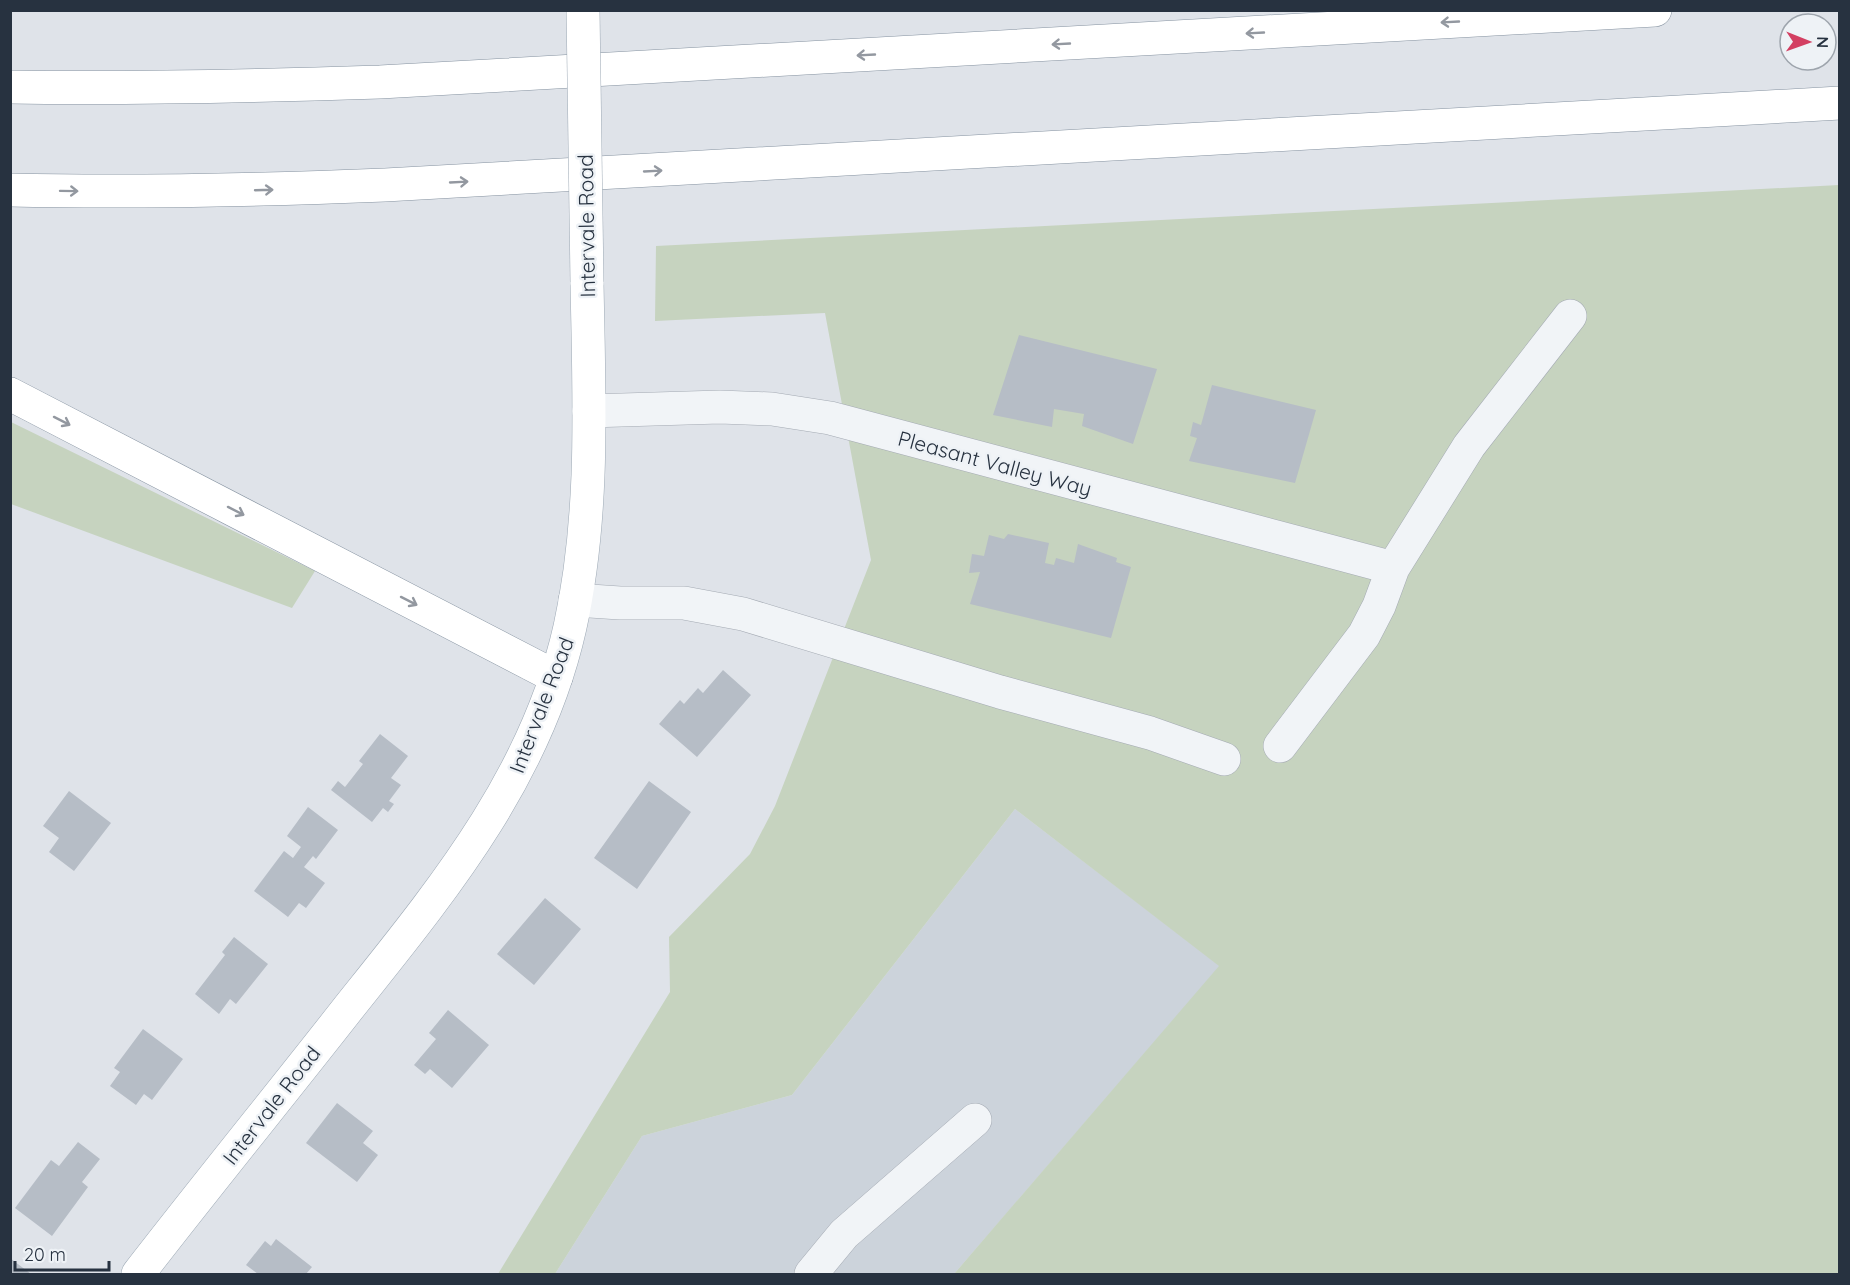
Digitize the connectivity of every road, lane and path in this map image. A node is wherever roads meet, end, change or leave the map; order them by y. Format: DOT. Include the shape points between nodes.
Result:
graph roads {
  1 [pos="583,10"];
  2 [pos="1655,10"];
  3 [pos="10,87"];
  4 [pos="1839,103"];
  5 [pos="10,190"];
  6 [pos="1569,316"];
  7 [pos="10,394"];
  8 [pos="589,411"];
  9 [pos="1393,568"];
  10 [pos="575,600"];
  11 [pos="556,677"];
  12 [pos="1280,746"];
  13 [pos="1224,759"];
  14 [pos="975,1120"];
  15 [pos="138,1275"];
  16 [pos="811,1275"];
  1 -- 8 [label="main road, Intervale Road, bridge"];
  2 -- 3 [label="main road, one-way" via="392,81 237,87"];
  5 -- 4 [label="main road, one-way" via="241,191 385,185"];
  6 -- 9 [label="street" via="1469,446"];
  7 -- 11 [label="main road, one-way"];
  8 -- 9 [label="street, Pleasant Valley Way" via="720,407 772,409 830,418"];
  8 -- 10 [label="main road, Intervale Road" via="586,513"];
  9 -- 12 [label="street" via="1364,635"];
  10 -- 11 [label="main road, Intervale Road"];
  10 -- 13 [label="street" via="684,603 743,614 1150,733"];
  11 -- 15 [label="main road, Intervale Road" via="514,777 459,865"];
  14 -- 16 [label="street" via="844,1234"];
}
